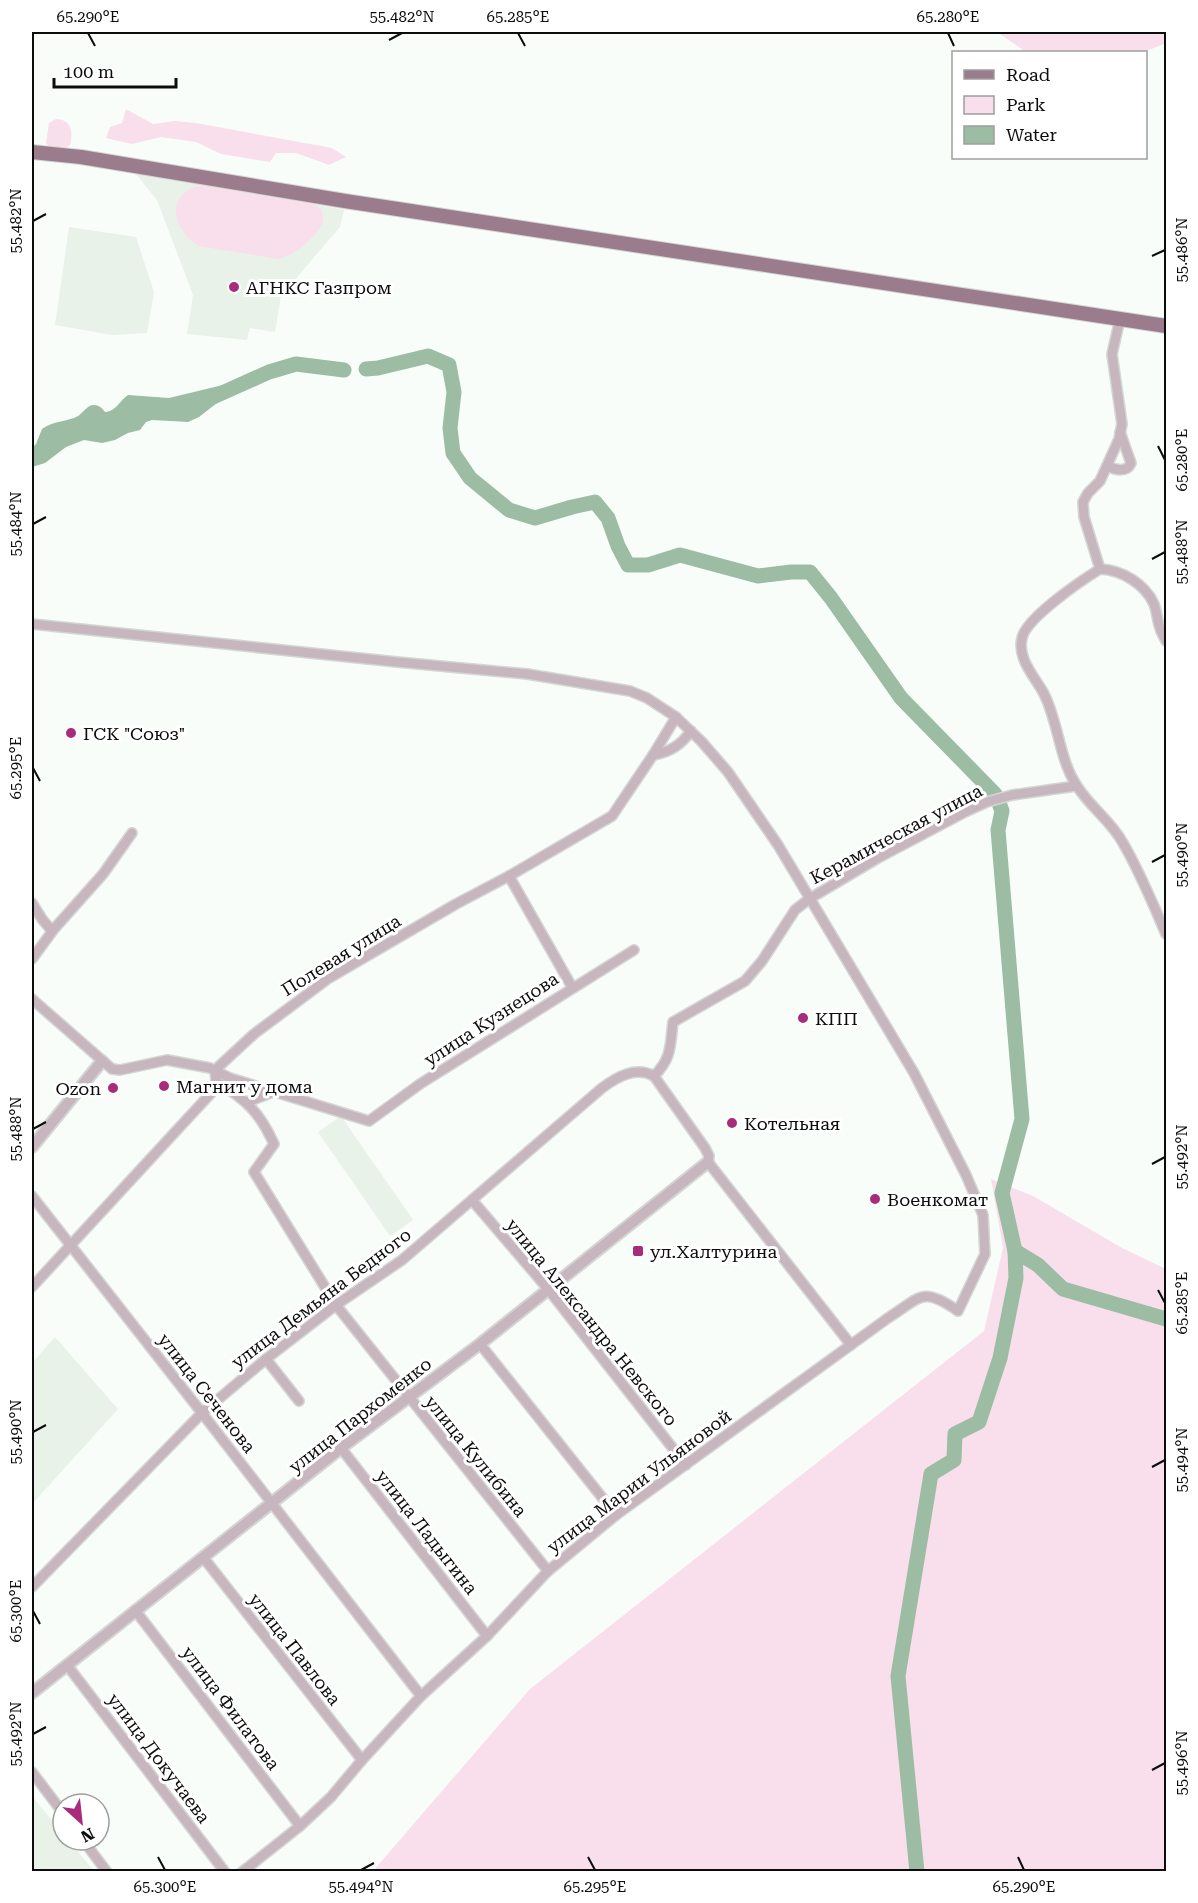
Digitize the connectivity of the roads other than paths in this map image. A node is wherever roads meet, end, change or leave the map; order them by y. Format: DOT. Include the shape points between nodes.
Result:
graph roads {
  1 [pos="32,152"];
  2 [pos="1120,319"];
  3 [pos="1167,326"];
  4 [pos="1120,432"];
  5 [pos="1108,466"];
  6 [pos="1100,569"];
  7 [pos="32,624"];
  8 [pos="1167,641"];
  9 [pos="676,717"];
  10 [pos="691,731"];
  11 [pos="653,755"];
  12 [pos="1076,786"];
  13 [pos="132,833"];
  14 [pos="509,876"];
  15 [pos="809,899"];
  16 [pos="32,903"];
  17 [pos="52,931"];
  18 [pos="1167,934"];
  19 [pos="634,950"];
  20 [pos="32,959"];
  21 [pos="572,987"];
  22 [pos="32,999"];
  23 [pos="102,1061"];
  24 [pos="215,1070"];
  25 [pos="654,1076"];
  26 [pos="216,1082"];
  27 [pos="276,1091"];
  28 [pos="247,1102"];
  29 [pos="32,1147"];
  30 [pos="708,1162"];
  31 [pos="32,1196"];
  32 [pos="472,1200"];
  33 [pos="71,1246"];
  34 [pos="32,1287"];
  35 [pos="548,1289"];
  36 [pos="336,1305"];
  37 [pos="480,1344"];
  38 [pos="851,1345"];
  39 [pos="266,1359"];
  40 [pos="408,1397"];
  41 [pos="299,1401"];
  42 [pos="202,1413"];
  43 [pos="341,1448"];
  44 [pos="686,1465"];
  45 [pos="273,1504"];
  46 [pos="616,1515"];
  47 [pos="202,1557"];
  48 [pos="548,1572"];
  49 [pos="32,1587"];
  50 [pos="135,1610"];
  51 [pos="487,1636"];
  52 [pos="67,1665"];
  53 [pos="32,1693"];
  54 [pos="422,1696"];
  55 [pos="362,1760"];
  56 [pos="32,1772"];
  57 [pos="51,1797"];
  58 [pos="300,1826"];
  59 [pos="92,1852"];
  60 [pos="107,1872"];
  61 [pos="225,1872"];
  62 [pos="242,1872"];
  1 -- 2 [label="main road"];
  2 -- 3 [label="main road"];
  2 -- 4 [label="street" via="1112,354"];
  4 -- 5 [label="street"];
  4 -- 5 [label="street" via="1131,463 1125,469"];
  5 -- 6 [label="street" via="1083,502"];
  6 -- 8 [label="street" via="1124,574 1145,589"];
  6 -- 12 [label="street" via="1078,582 1031,622 1021,639 1024,658 1044,693"];
  7 -- 9 [label="street" via="527,674 630,691"];
  9 -- 10 [label="street"];
  9 -- 11 [label="street, Полевая улица"];
  10 -- 11 [label="street" via="680,744"];
  10 -- 15 [label="street" via="728,772 754,809"];
  11 -- 14 [label="street, Полевая улица" via="612,816"];
  12 -- 15 [label="street, Керамическая улица" via="987,802"];
  12 -- 18 [label="street" via="1123,843"];
  13 -- 17 [label="street" via="103,874"];
  14 -- 21 [label="street"];
  14 -- 24 [label="street, Полевая улица" via="329,978 254,1034"];
  15 -- 25 [label="street, Керамическая улица" via="795,910 745,981 673,1022 669,1056"];
  15 -- 38 [label="street, улица Марии Ульяновой" via="914,1073 983,1215 985,1254 958,1311 939,1298 924,1296"];
  16 -- 17 [label="street"];
  17 -- 20 [label="street"];
  19 -- 21 [label="street, улица Кузнецова"];
  21 -- 27 [label="street, улица Кузнецова" via="369,1121"];
  22 -- 23 [label="street"];
  23 -- 24 [label="street" via="120,1070 167,1060"];
  23 -- 29 [label="street"];
  24 -- 26 [label="street"];
  24 -- 27 [label="street"];
  25 -- 30 [label="street" via="705,1148"];
  25 -- 32 [label="street, улица Демьяна Бедного" via="639,1071 613,1080"];
  26 -- 28 [label="street"];
  26 -- 33 [label="street" via="213,1091"];
  27 -- 28 [label="street"];
  28 -- 36 [label="street, улица Кулибина" via="274,1144 254,1172"];
  30 -- 35 [label="street, улица Пархоменко"];
  30 -- 38 [label="street"];
  31 -- 33 [label="street, улица Сеченова"];
  32 -- 35 [label="street, улица Александра Невского"];
  32 -- 36 [label="street, улица Демьяна Бедного" via="402,1260"];
  33 -- 34 [label="street"];
  33 -- 42 [label="street, улица Сеченова"];
  35 -- 37 [label="street, улица Пархоменко"];
  35 -- 44 [label="street, улица Александра Невского"];
  36 -- 39 [label="street, улица Демьяна Бедного"];
  36 -- 40 [label="street, улица Кулибина"];
  37 -- 40 [label="street, улица Пархоменко"];
  37 -- 46 [label="street"];
  38 -- 44 [label="street, улица Марии Ульяновой"];
  39 -- 41 [label="street"];
  39 -- 42 [label="street, улица Демьяна Бедного"];
  40 -- 43 [label="street, улица Пархоменко"];
  40 -- 48 [label="street, улица Кулибина"];
  42 -- 45 [label="street, улица Сеченова"];
  42 -- 49 [label="street, улица Демьяна Бедного"];
  43 -- 45 [label="street, улица Пархоменко"];
  43 -- 51 [label="street, улица Ладыгина"];
  44 -- 46 [label="street, улица Марии Ульяновой"];
  45 -- 47 [label="street, улица Пархоменко"];
  45 -- 54 [label="street, улица Сеченова"];
  46 -- 48 [label="street, улица Марии Ульяновой"];
  47 -- 50 [label="street, улица Пархоменко"];
  47 -- 55 [label="street, улица Павлова"];
  48 -- 51 [label="street, улица Марии Ульяновой"];
  50 -- 52 [label="street, улица Пархоменко"];
  50 -- 58 [label="street, улица Филатова"];
  51 -- 54 [label="street, улица Марии Ульяновой"];
  52 -- 53 [label="street, улица Пархоменко"];
  52 -- 61 [label="street, улица Докучаева"];
  54 -- 55 [label="street, улица Марии Ульяновой"];
  55 -- 58 [label="street, улица Марии Ульяновой"];
  56 -- 57 [label="street"];
  58 -- 62 [label="street, улица Марии Ульяновой"];
  59 -- 60 [label="street"];
}
